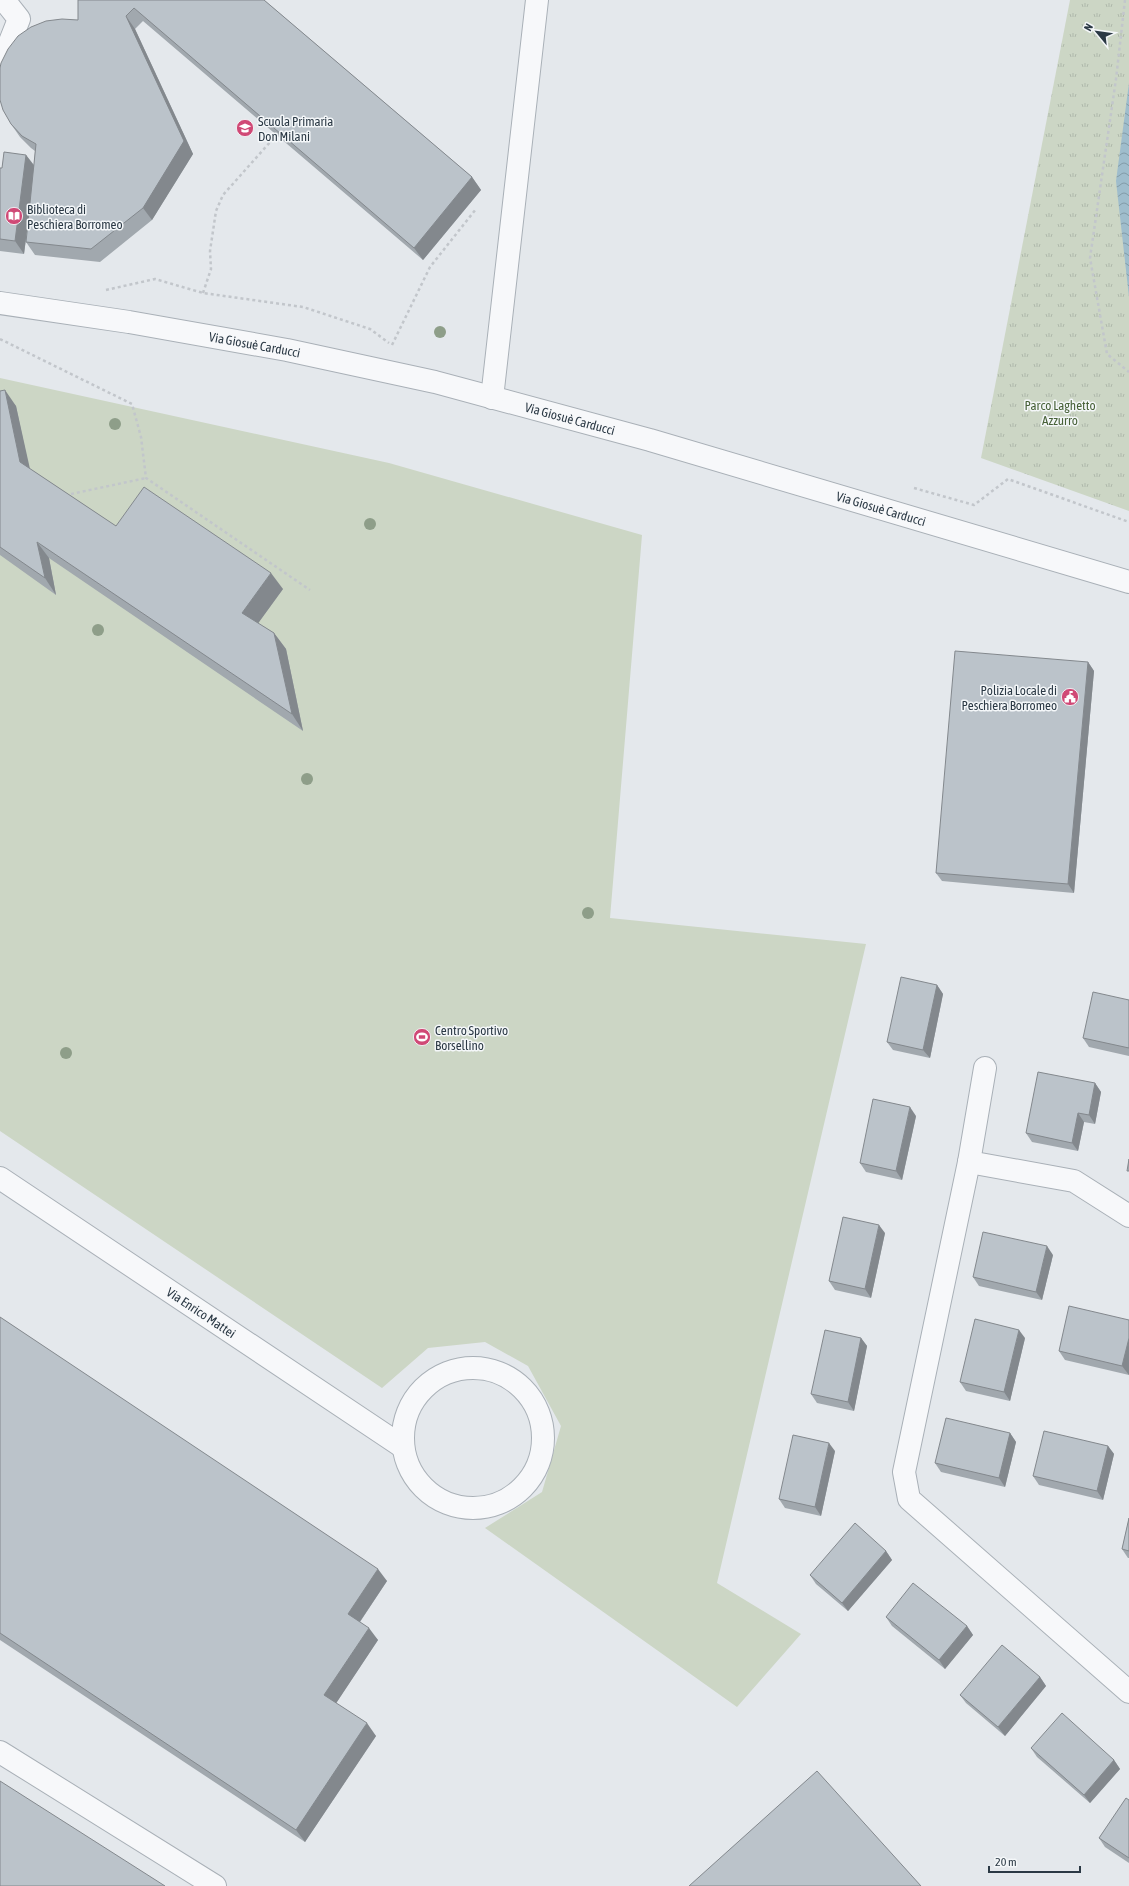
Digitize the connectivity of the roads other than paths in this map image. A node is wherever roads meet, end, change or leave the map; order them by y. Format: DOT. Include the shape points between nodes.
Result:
graph roads {
  1 [pos="4,0"];
  2 [pos="537,0"];
  3 [pos="0,67"];
  4 [pos="0,303"];
  5 [pos="492,398"];
  6 [pos="1129,582"];
  7 [pos="985,1068"];
  8 [pos="969,1162"];
  9 [pos="0,1178"];
  10 [pos="1129,1216"];
  11 [pos="403,1447"];
  12 [pos="1129,1692"];
  13 [pos="0,1752"];
  14 [pos="215,1886"];
  1 -- 3 [label="street" via="19,19"];
  2 -- 5 [label="street"];
  4 -- 5 [label="street, Via Giosuè Carducci" via="129,322 287,350 435,382"];
  5 -- 6 [label="street, Via Giosuè Carducci" via="650,440"];
  7 -- 8 [label="street"];
  8 -- 10 [label="street" via="1074,1181"];
  8 -- 12 [label="street" via="904,1472 909,1499"];
  9 -- 11 [label="street, Via Enrico Mattei"];
  11 -- 11 [label="street" via="410,1470 424,1490 445,1503 468,1508 493,1506 515,1496 532,1478 542,1456 544,1431 538,1410 527,1391 509,1376 488,1368 466,1367 444,1373 425,1385 411,1403 404,1424"];
  13 -- 14 [label="street"];
}
